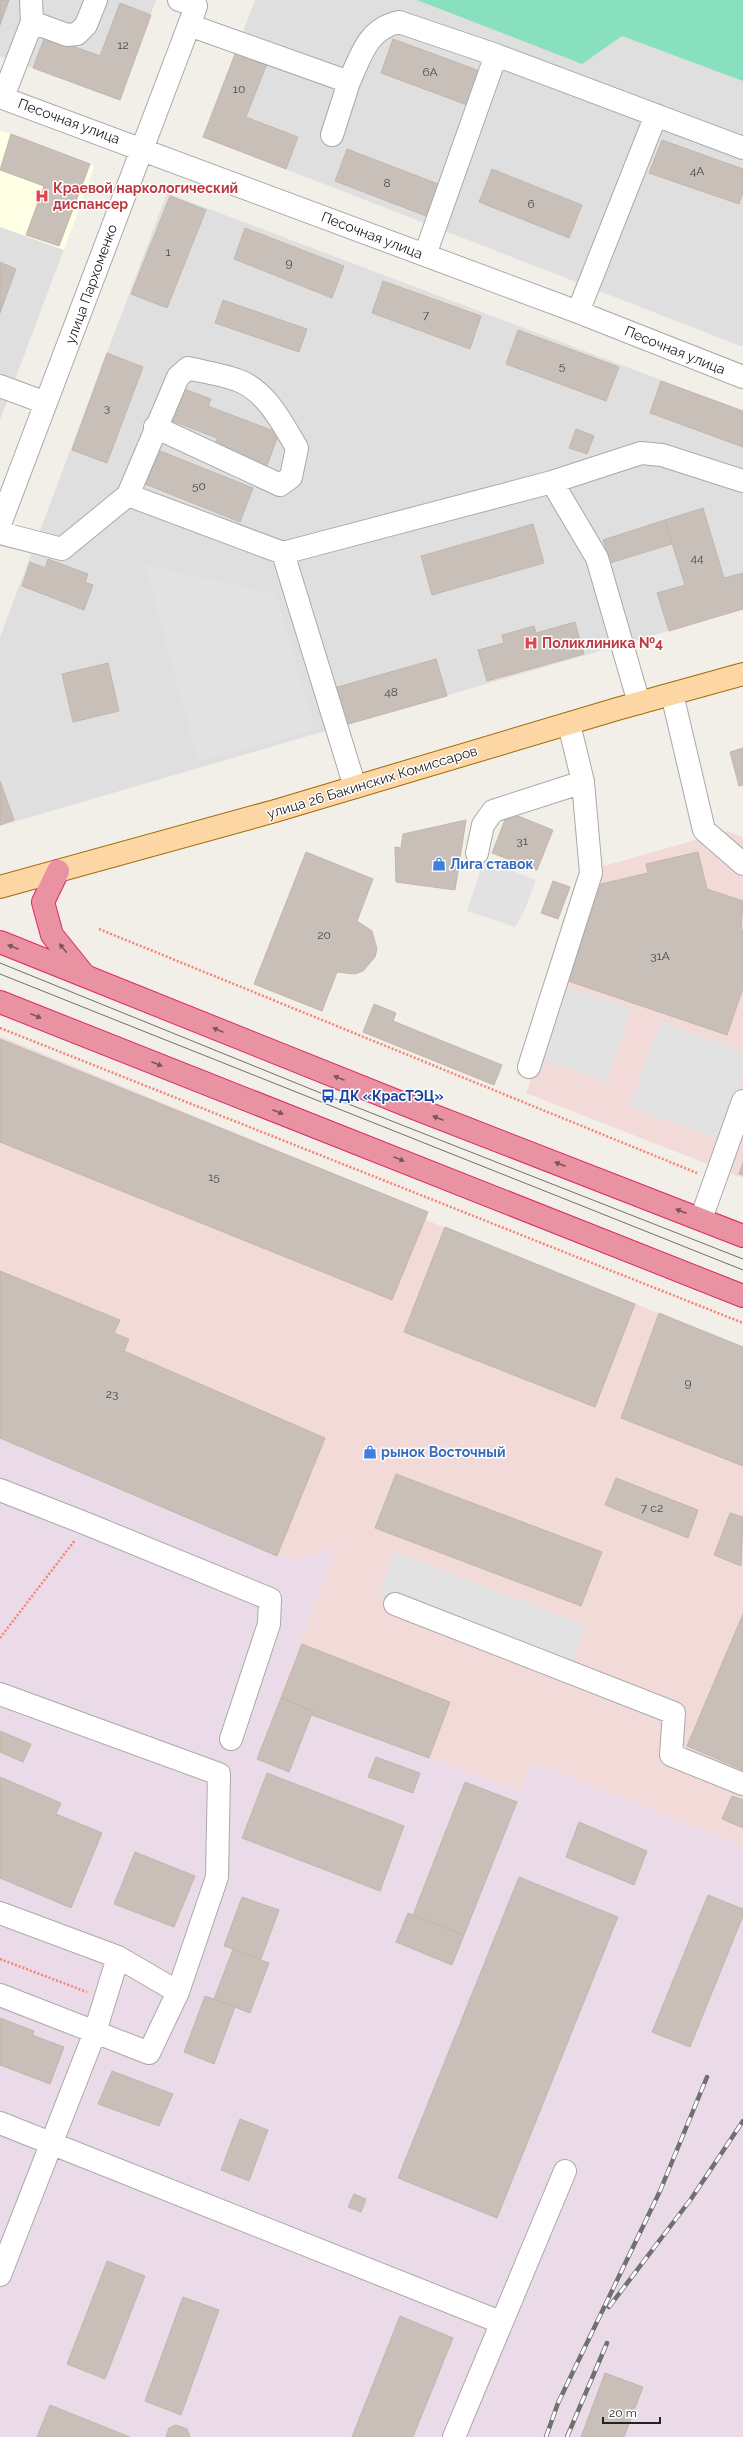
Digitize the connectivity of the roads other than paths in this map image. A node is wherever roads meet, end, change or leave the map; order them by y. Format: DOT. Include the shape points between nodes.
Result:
graph roads {
  1 [pos="31,0"];
  2 [pos="96,0"];
  3 [pos="190,8"];
  4 [pos="32,22"];
  5 [pos="496,55"];
  6 [pos="349,82"];
  7 [pos="1,97"];
  8 [pos="656,115"];
  9 [pos="332,135"];
  10 [pos="142,148"];
  11 [pos="743,148"];
  12 [pos="425,255"];
  13 [pos="578,312"];
  14 [pos="743,377"];
  15 [pos="0,386"];
  16 [pos="46,403"];
  17 [pos="155,427"];
  18 [pos="743,481"];
  19 [pos="552,482"];
  20 [pos="128,495"];
  21 [pos="0,524"];
  22 [pos="0,533"];
  23 [pos="283,553"];
  24 [pos="743,674"];
  25 [pos="672,694"];
  26 [pos="639,703"];
  27 [pos="569,724"];
  28 [pos="582,782"];
  29 [pos="354,788"];
  30 [pos="477,853"];
  31 [pos="743,864"];
  32 [pos="58,871"];
  33 [pos="0,887"];
  34 [pos="0,942"];
  35 [pos="87,979"];
  36 [pos="0,1002"];
  37 [pos="529,1067"];
  38 [pos="743,1101"];
  39 [pos="701,1219"];
  40 [pos="743,1236"];
  41 [pos="743,1296"];
  42 [pos="0,1490"];
  43 [pos="395,1604"];
  44 [pos="0,1694"];
  45 [pos="231,1739"];
  46 [pos="743,1784"];
  47 [pos="0,1913"];
  48 [pos="118,1957"];
  49 [pos="178,1992"];
  50 [pos="0,1995"];
  51 [pos="95,2032"];
  52 [pos="0,2123"];
  53 [pos="51,2145"];
  54 [pos="565,2171"];
  55 [pos="0,2275"];
  56 [pos="500,2322"];
  57 [pos="454,2437"];
  1 -- 4 [label="street"];
  2 -- 4 [label="street" via="86,25 77,34 67,35"];
  3 -- 6 [label="street"];
  3 -- 10 [label="street, улица Пархоменко"];
  4 -- 7 [label="street"];
  5 -- 6 [label="street" via="398,22 386,25 369,39"];
  5 -- 8 [label="street"];
  5 -- 12 [label="street"];
  6 -- 9 [label="street"];
  7 -- 10 [label="street, Песочная улица"];
  8 -- 11 [label="street"];
  8 -- 13 [label="street"];
  10 -- 12 [label="street, Песочная улица"];
  10 -- 16 [label="street, улица Пархоменко"];
  12 -- 13 [label="street, Песочная улица"];
  13 -- 14 [label="street, Песочная улица"];
  15 -- 16 [label="street"];
  16 -- 21 [label="street, улица Пархоменко"];
  17 -- 17 [label="street" via="178,377 188,368 238,380 259,392 297,448 291,477 280,485"];
  17 -- 20 [label="street"];
  18 -- 19 [label="street" via="662,455 641,453"];
  19 -- 23 [label="street"];
  19 -- 26 [label="street" via="597,558"];
  20 -- 22 [label="street" via="62,549"];
  20 -- 23 [label="street"];
  23 -- 29 [label="street"];
  24 -- 25 [label="main road, улица 26 Бакинских Комиссаров"];
  25 -- 26 [label="main road, улица 26 Бакинских Комиссаров"];
  25 -- 31 [label="street" via="704,830"];
  26 -- 27 [label="main road, улица 26 Бакинских Комиссаров"];
  27 -- 28 [label="street"];
  27 -- 29 [label="main road, улица 26 Бакинских Комиссаров"];
  28 -- 30 [label="street" via="493,811 483,825"];
  28 -- 37 [label="street" via="591,873"];
  29 -- 32 [label="main road, улица 26 Бакинских Комиссаров"];
  32 -- 33 [label="main road, улица 26 Бакинских Комиссаров"];
  35 -- 32 [label="highway, one-way" via="52,935 48,922 43,902"];
  35 -- 34 [label="highway, one-way"];
  39 -- 35 [label="highway, one-way"];
  36 -- 41 [label="highway, one-way"];
  38 -- 39 [label="street"];
  39 -- 40 [label="highway"];
  42 -- 45 [label="street" via="270,1599 269,1624"];
  43 -- 46 [label="street" via="674,1713 671,1755"];
  44 -- 49 [label="street" via="219,1774 217,1877"];
  47 -- 48 [label="street"];
  48 -- 49 [label="street"];
  48 -- 51 [label="street"];
  49 -- 51 [label="street" via="149,2053"];
  50 -- 51 [label="street"];
  51 -- 53 [label="street"];
  52 -- 53 [label="street"];
  53 -- 55 [label="street"];
  53 -- 56 [label="street"];
  54 -- 56 [label="street"];
  56 -- 57 [label="street"];
}
